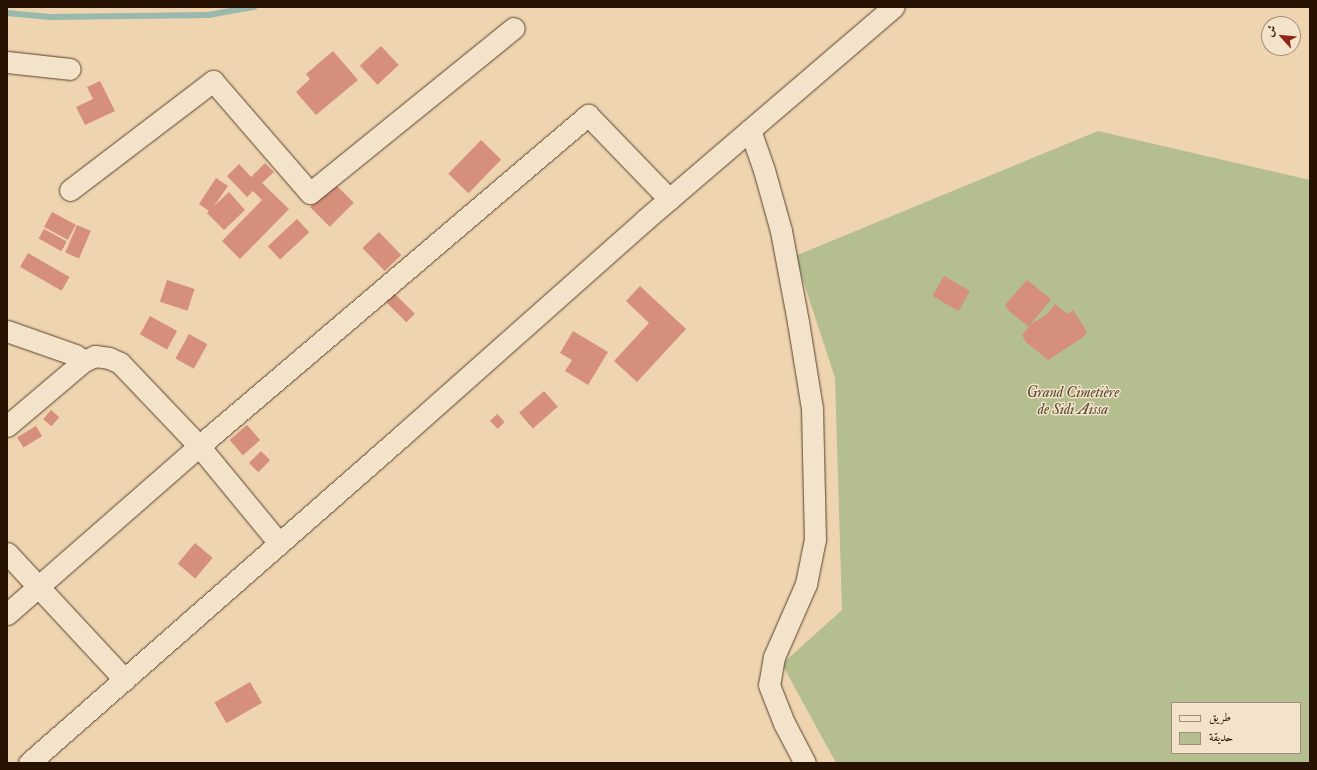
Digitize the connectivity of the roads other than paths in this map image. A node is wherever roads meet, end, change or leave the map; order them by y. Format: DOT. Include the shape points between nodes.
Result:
graph roads {
  1 [pos="894,7"];
  2 [pos="514,28"];
  3 [pos="7,62"];
  4 [pos="70,69"];
  5 [pos="750,130"];
  6 [pos="70,190"];
  7 [pos="669,199"];
  8 [pos="7,331"];
  9 [pos="84,361"];
  10 [pos="7,426"];
  11 [pos="199,446"];
  12 [pos="279,543"];
  13 [pos="7,553"];
  14 [pos="37,586"];
  15 [pos="7,614"];
  16 [pos="125,680"];
  17 [pos="29,763"];
  18 [pos="805,763"];
  1 -- 5 [label="street"];
  2 -- 6 [label="street" via="310,193 213,81"];
  3 -- 4 [label="street"];
  5 -- 7 [label="street"];
  5 -- 18 [label="street" via="781,232 812,408 815,539 806,584 774,657 769,685 784,723"];
  7 -- 11 [label="street" via="588,114"];
  7 -- 12 [label="street"];
  8 -- 9 [label="street" via="75,355"];
  9 -- 10 [label="street"];
  9 -- 11 [label="street" via="95,356 110,358 120,363"];
  11 -- 12 [label="street"];
  11 -- 14 [label="street"];
  12 -- 16 [label="street"];
  13 -- 14 [label="street"];
  14 -- 15 [label="street"];
  14 -- 16 [label="street"];
  16 -- 17 [label="street"];
}
